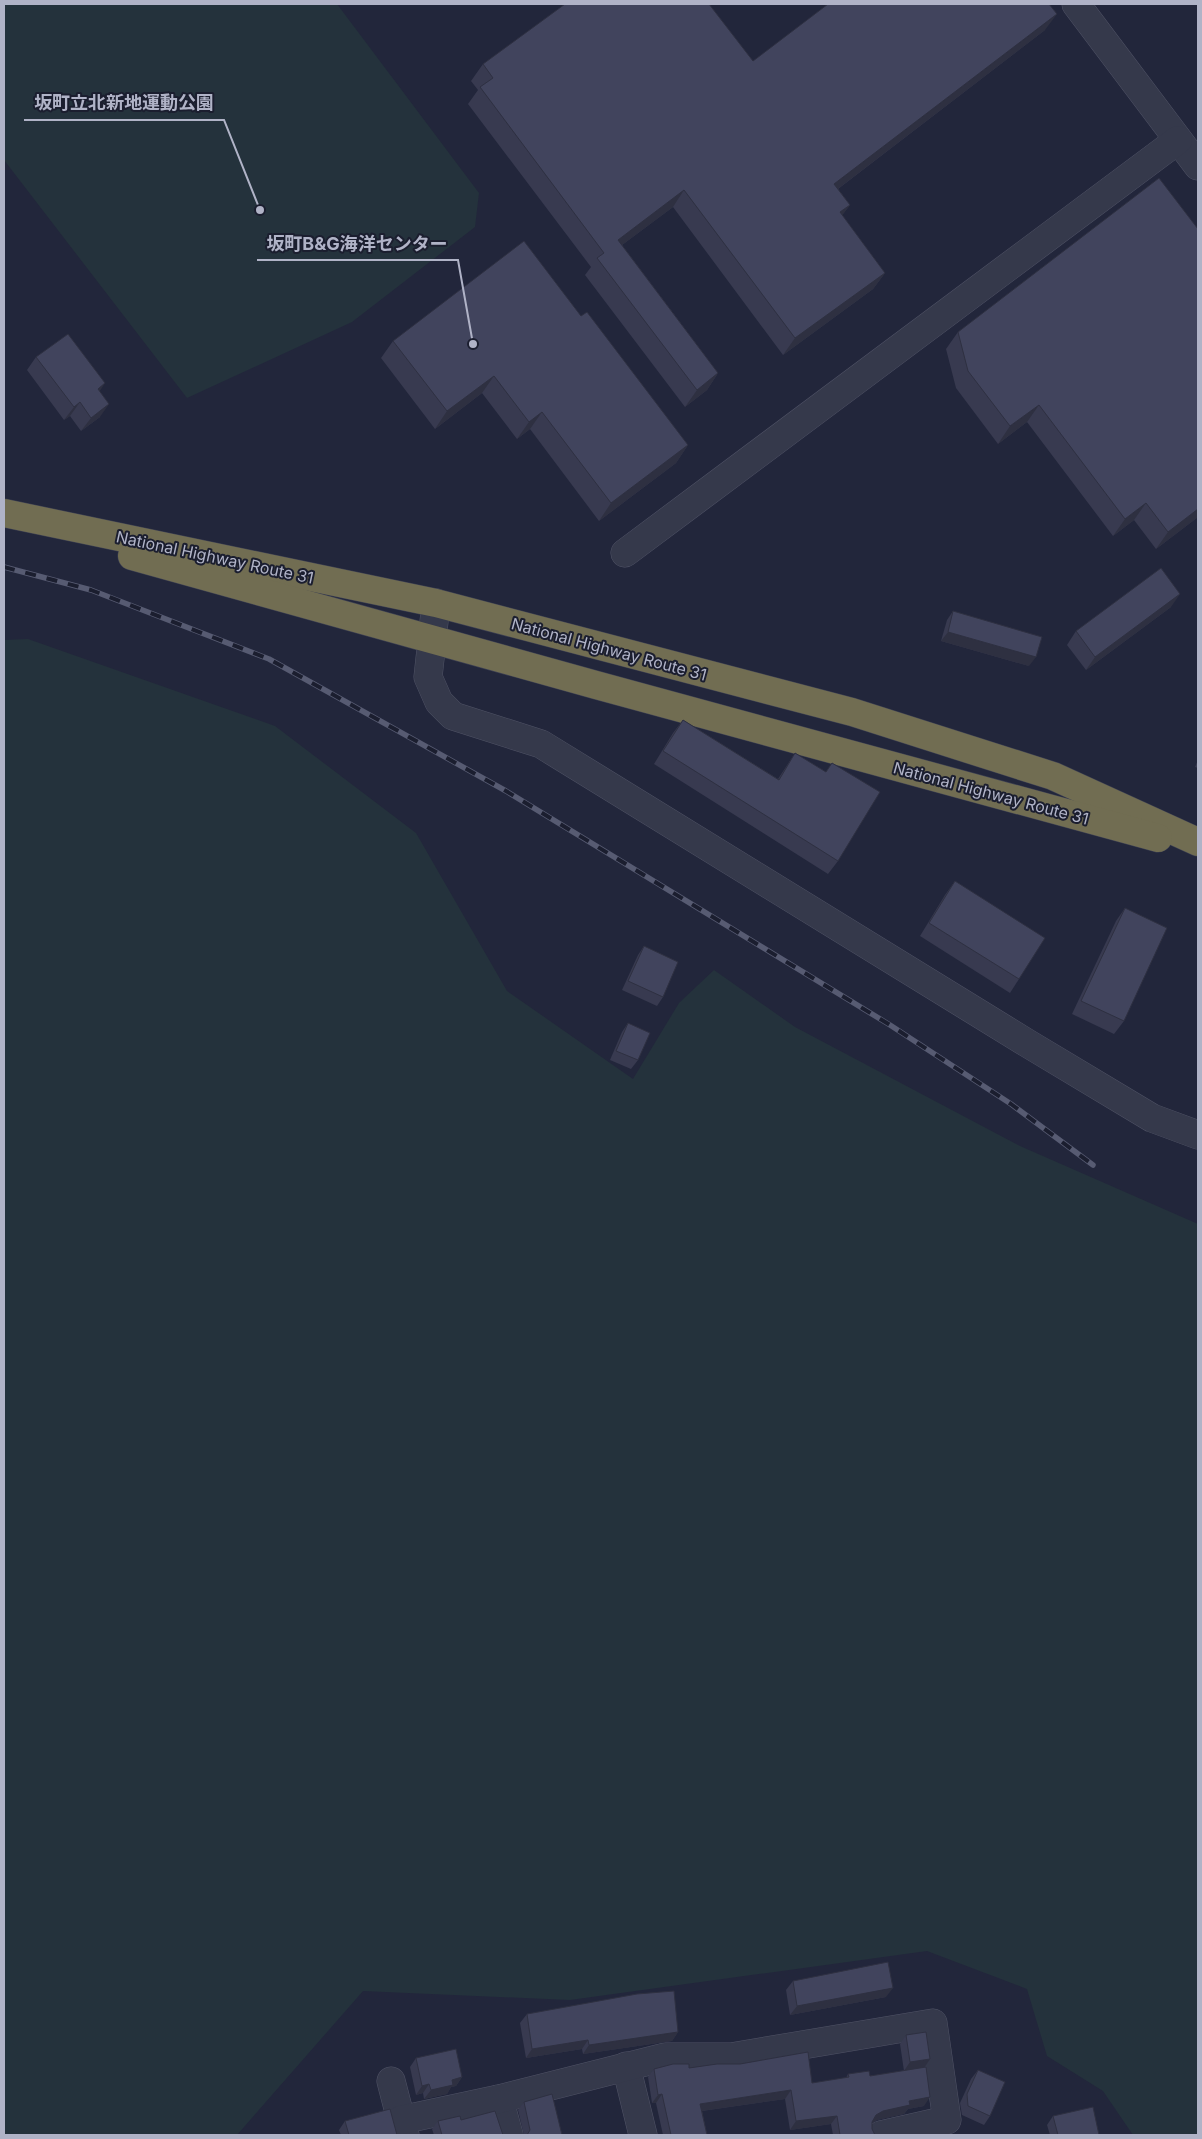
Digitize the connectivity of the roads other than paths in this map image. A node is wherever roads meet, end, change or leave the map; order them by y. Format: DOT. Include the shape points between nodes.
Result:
graph roads {
  1 [pos="1076,4"];
  2 [pos="1178,140"];
  3 [pos="1198,166"];
  4 [pos="4,512"];
  5 [pos="4,518"];
  6 [pos="624,553"];
  7 [pos="436,603"];
  8 [pos="432,640"];
  9 [pos="1198,842"];
  10 [pos="1198,849"];
  11 [pos="1198,1135"];
  12 [pos="626,2066"];
  13 [pos="391,2080"];
  14 [pos="499,2099"];
  15 [pos="403,2128"];
  16 [pos="508,2135"];
  17 [pos="643,2135"];
  18 [pos="881,2135"];
  1 -- 2 [label="street"];
  2 -- 3 [label="street"];
  2 -- 6 [label="street"];
  4 -- 7 [label="highway, National Highway Route 31"];
  5 -- 8 [label="highway, National Highway Route 31"];
  7 -- 8 [label="street"];
  7 -- 9 [label="highway, National Highway Route 31" via="852,712 1053,776"];
  8 -- 10 [label="highway, National Highway Route 31"];
  8 -- 11 [label="street" via="428,677 439,702 453,716 541,744 1152,1118"];
  12 -- 14 [label="street"];
  12 -- 17 [label="street"];
  12 -- 18 [label="street" via="665,2057 731,2057 933,2023 947,2120"];
  13 -- 15 [label="street"];
  14 -- 15 [label="street"];
  14 -- 16 [label="street"];
}
